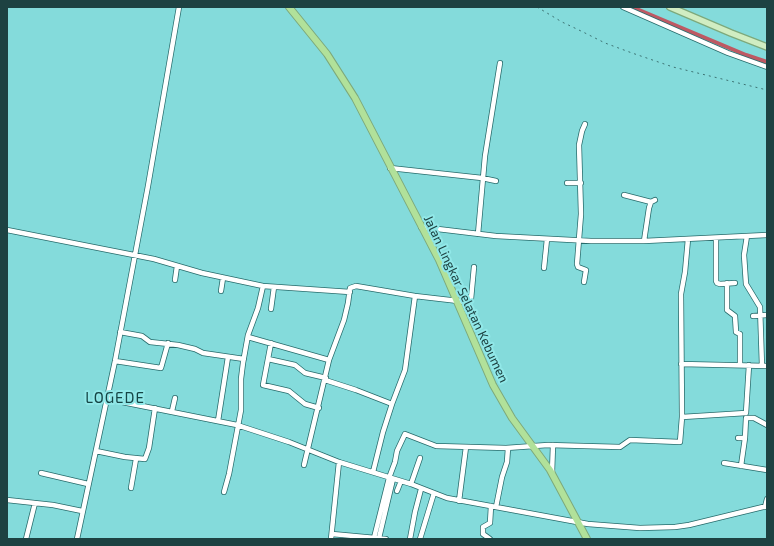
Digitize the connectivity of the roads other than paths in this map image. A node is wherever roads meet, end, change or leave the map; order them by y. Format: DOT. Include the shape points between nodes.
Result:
graph roads {
  1 [pos="178,7"];
  2 [pos="289,7"];
  3 [pos="622,7"];
  4 [pos="670,7"];
  5 [pos="767,47"];
  6 [pos="500,63"];
  7 [pos="767,67"];
  8 [pos="586,124"];
  9 [pos="390,168"];
  10 [pos="482,178"];
  11 [pos="496,181"];
  12 [pos="567,183"];
  13 [pos="580,183"];
  14 [pos="624,195"];
  15 [pos="421,226"];
  16 [pos="7,230"];
  17 [pos="478,234"];
  18 [pos="767,235"];
  19 [pos="747,236"];
  20 [pos="716,238"];
  21 [pos="546,239"];
  22 [pos="688,239"];
  23 [pos="579,241"];
  24 [pos="644,241"];
  25 [pos="134,255"];
  26 [pos="177,266"];
  27 [pos="474,267"];
  28 [pos="544,268"];
  29 [pos="223,278"];
  30 [pos="175,280"];
  31 [pos="584,282"];
  32 [pos="735,283"];
  33 [pos="727,284"];
  34 [pos="263,286"];
  35 [pos="274,287"];
  36 [pos="221,292"];
  37 [pos="350,292"];
  38 [pos="415,296"];
  39 [pos="456,300"];
  40 [pos="271,309"];
  41 [pos="767,315"];
  42 [pos="753,316"];
  43 [pos="760,316"];
  44 [pos="120,332"];
  45 [pos="248,337"];
  46 [pos="271,342"];
  47 [pos="168,343"];
  48 [pos="228,357"];
  49 [pos="244,359"];
  50 [pos="268,359"];
  51 [pos="329,360"];
  52 [pos="115,361"];
  53 [pos="681,364"];
  54 [pos="740,365"];
  55 [pos="749,365"];
  56 [pos="765,366"];
  57 [pos="325,379"];
  58 [pos="175,398"];
  59 [pos="107,399"];
  60 [pos="392,404"];
  61 [pos="155,408"];
  62 [pos="319,408"];
  63 [pos="172,411"];
  64 [pos="682,416"];
  65 [pos="744,416"];
  66 [pos="218,421"];
  67 [pos="237,425"];
  68 [pos="767,425"];
  69 [pos="738,438"];
  70 [pos="745,438"];
  71 [pos="553,445"];
  72 [pos="534,446"];
  73 [pos="466,447"];
  74 [pos="508,448"];
  75 [pos="308,449"];
  76 [pos="96,451"];
  77 [pos="420,458"];
  78 [pos="136,459"];
  79 [pos="339,462"];
  80 [pos="724,463"];
  81 [pos="304,465"];
  82 [pos="741,466"];
  83 [pos="767,470"];
  84 [pos="373,472"];
  85 [pos="41,473"];
  86 [pos="552,473"];
  87 [pos="391,478"];
  88 [pos="400,481"];
  89 [pos="88,484"];
  90 [pos="411,484"];
  91 [pos="132,488"];
  92 [pos="421,489"];
  93 [pos="397,491"];
  94 [pos="224,492"];
  95 [pos="434,493"];
  96 [pos="767,499"];
  97 [pos="7,500"];
  98 [pos="458,501"];
  99 [pos="35,503"];
  100 [pos="493,506"];
  101 [pos="766,507"];
  102 [pos="82,511"];
  103 [pos="578,522"];
  104 [pos="331,536"];
  105 [pos="364,538"];
  106 [pos="376,538"];
  107 [pos="26,539"];
  108 [pos="77,539"];
  109 [pos="386,539"];
  110 [pos="410,539"];
  111 [pos="420,539"];
  112 [pos="490,539"];
  113 [pos="586,539"];
  1 -- 25 [label="street"];
  2 -- 9 [label="highway, Jalan Lingkar Selatan Kebumen" via="342,76"];
  3 -- 7 [label="street"];
  4 -- 5 [label="main road"];
  6 -- 10 [label="street"];
  8 -- 13 [label="street" via="579,145"];
  9 -- 10 [label="street"];
  9 -- 15 [label="highway, Jalan Lingkar Selatan Kebumen"];
  10 -- 11 [label="street"];
  10 -- 17 [label="street"];
  12 -- 13 [label="street"];
  13 -- 23 [label="street"];
  14 -- 24 [label="street" via="653,201 647,215"];
  15 -- 17 [label="street"];
  15 -- 39 [label="highway, Jalan Lingkar Selatan Kebumen"];
  16 -- 25 [label="street"];
  17 -- 21 [label="street"];
  18 -- 19 [label="street"];
  19 -- 20 [label="street"];
  19 -- 43 [label="street" via="744,255 746,284 759,305"];
  20 -- 22 [label="street"];
  20 -- 33 [label="street" via="716,281 718,284"];
  21 -- 23 [label="street"];
  21 -- 28 [label="street"];
  22 -- 24 [label="street"];
  22 -- 53 [label="street" via="681,294"];
  23 -- 24 [label="street"];
  23 -- 31 [label="street" via="577,264 586,270"];
  25 -- 26 [label="street"];
  25 -- 44 [label="street"];
  26 -- 29 [label="street"];
  26 -- 30 [label="street"];
  27 -- 39 [label="street" via="470,300"];
  29 -- 34 [label="street"];
  29 -- 36 [label="street"];
  32 -- 33 [label="street"];
  33 -- 54 [label="street" via="727,310 735,316 736,332 740,334"];
  34 -- 35 [label="street"];
  34 -- 45 [label="street"];
  35 -- 37 [label="street"];
  35 -- 40 [label="street"];
  37 -- 38 [label="street" via="352,286 356,286"];
  37 -- 51 [label="street" via="345,315"];
  38 -- 39 [label="street"];
  38 -- 60 [label="street" via="405,370"];
  39 -- 72 [label="highway, Jalan Lingkar Selatan Kebumen" via="493,386 512,418"];
  41 -- 43 [label="street"];
  42 -- 43 [label="street"];
  43 -- 56 [label="street"];
  44 -- 47 [label="street" via="142,336 150,342"];
  44 -- 52 [label="street"];
  45 -- 46 [label="street"];
  45 -- 49 [label="street"];
  46 -- 50 [label="street"];
  46 -- 51 [label="street"];
  47 -- 48 [label="street"];
  47 -- 52 [label="street" via="162,368"];
  48 -- 49 [label="street"];
  48 -- 66 [label="street"];
  49 -- 67 [label="street" via="241,410"];
  50 -- 57 [label="street" via="295,365 305,373"];
  50 -- 62 [label="street" via="263,385 290,391 305,404"];
  51 -- 57 [label="street"];
  52 -- 59 [label="street"];
  53 -- 54 [label="street"];
  53 -- 64 [label="street"];
  54 -- 55 [label="street"];
  55 -- 56 [label="street"];
  55 -- 65 [label="street" via="747,412"];
  57 -- 60 [label="street"];
  57 -- 62 [label="street"];
  58 -- 63 [label="street"];
  59 -- 61 [label="street"];
  59 -- 76 [label="street"];
  60 -- 84 [label="street"];
  61 -- 63 [label="street"];
  61 -- 78 [label="street" via="146,458"];
  62 -- 75 [label="street"];
  63 -- 66 [label="street"];
  64 -- 65 [label="street"];
  64 -- 71 [label="street" via="680,442 630,440 620,446"];
  65 -- 68 [label="street"];
  65 -- 70 [label="street"];
  66 -- 67 [label="street"];
  67 -- 75 [label="street"];
  67 -- 94 [label="street"];
  69 -- 70 [label="street"];
  70 -- 82 [label="street"];
  71 -- 72 [label="street"];
  71 -- 86 [label="street"];
  72 -- 74 [label="street"];
  72 -- 86 [label="highway, Jalan Lingkar Selatan Kebumen"];
  73 -- 74 [label="street"];
  73 -- 87 [label="street" via="436,446 405,434 397,451"];
  73 -- 98 [label="street"];
  74 -- 100 [label="street" via="507,462"];
  75 -- 79 [label="street"];
  75 -- 81 [label="street"];
  76 -- 78 [label="street"];
  76 -- 89 [label="street"];
  77 -- 90 [label="street"];
  78 -- 91 [label="street"];
  79 -- 84 [label="street"];
  79 -- 104 [label="street"];
  80 -- 82 [label="street"];
  82 -- 83 [label="street"];
  84 -- 87 [label="street"];
  85 -- 89 [label="street"];
  86 -- 103 [label="highway, Jalan Lingkar Selatan Kebumen"];
  87 -- 88 [label="street"];
  87 -- 106 [label="street"];
  88 -- 90 [label="street"];
  88 -- 93 [label="street"];
  89 -- 102 [label="street"];
  90 -- 92 [label="street"];
  92 -- 95 [label="street"];
  92 -- 110 [label="street"];
  95 -- 98 [label="street"];
  95 -- 111 [label="street"];
  96 -- 101 [label="street"];
  97 -- 99 [label="street"];
  98 -- 100 [label="street"];
  99 -- 102 [label="street"];
  99 -- 107 [label="street"];
  100 -- 103 [label="street"];
  100 -- 112 [label="street" via="490,523 483,526 483,534"];
  101 -- 103 [label="street" via="675,527 640,528"];
  102 -- 108 [label="street"];
  103 -- 113 [label="highway, Jalan Lingkar Selatan Kebumen"];
  104 -- 105 [label="street"];
  105 -- 106 [label="street"];
  106 -- 109 [label="street"];
}
